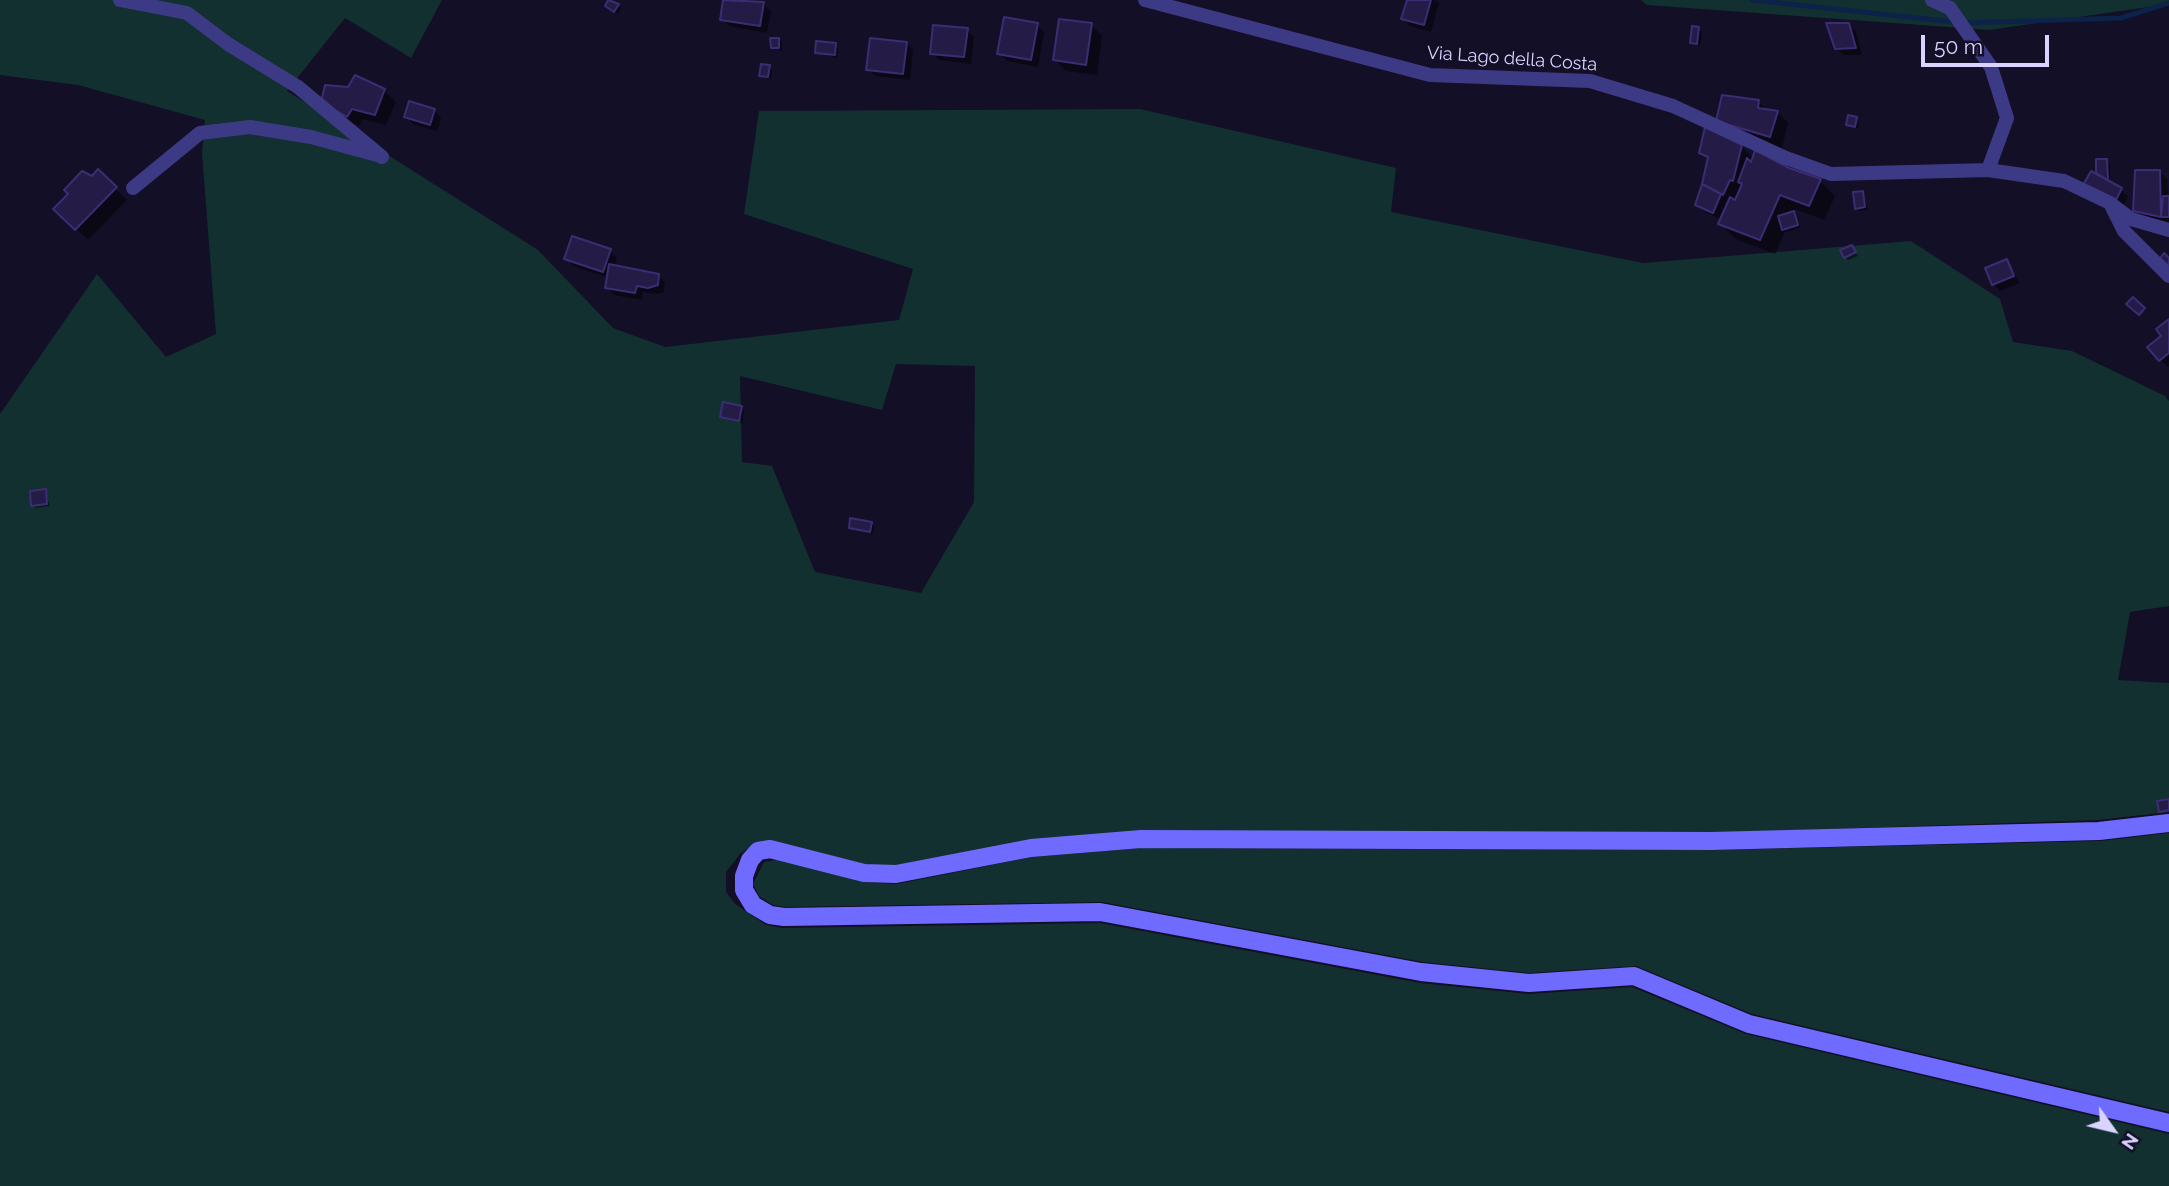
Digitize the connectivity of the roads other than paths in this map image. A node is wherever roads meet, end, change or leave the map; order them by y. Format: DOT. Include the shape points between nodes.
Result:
graph roads {
  1 [pos="120,0"];
  2 [pos="1145,0"];
  3 [pos="1931,0"];
  4 [pos="1987,170"];
  5 [pos="134,188"];
  6 [pos="2110,202"];
  7 [pos="2169,230"];
  8 [pos="2169,276"];
  9 [pos="2169,823"];
  10 [pos="2169,1123"];
  1 -- 5 [label="street" via="187,13 298,87 382,157 311,137 250,127 200,133"];
  2 -- 4 [label="street, Via Lago della Costa" via="1430,75 1590,81 1673,106 1831,174"];
  3 -- 4 [label="street" via="1952,11 1991,67 2007,118"];
  4 -- 6 [label="street, Via Lago della Costa" via="2064,181"];
  6 -- 7 [label="street, Via Lago della Costa" via="2131,219"];
  6 -- 8 [label="street" via="2124,231"];
  9 -- 10 [label="main road" via="2099,831 1711,841 1141,839 1031,848 896,874 864,873 770,849 758,851 750,860 744,890 753,905 784,917 1100,912 1422,972 1529,983 1634,976 1749,1024"];
}
